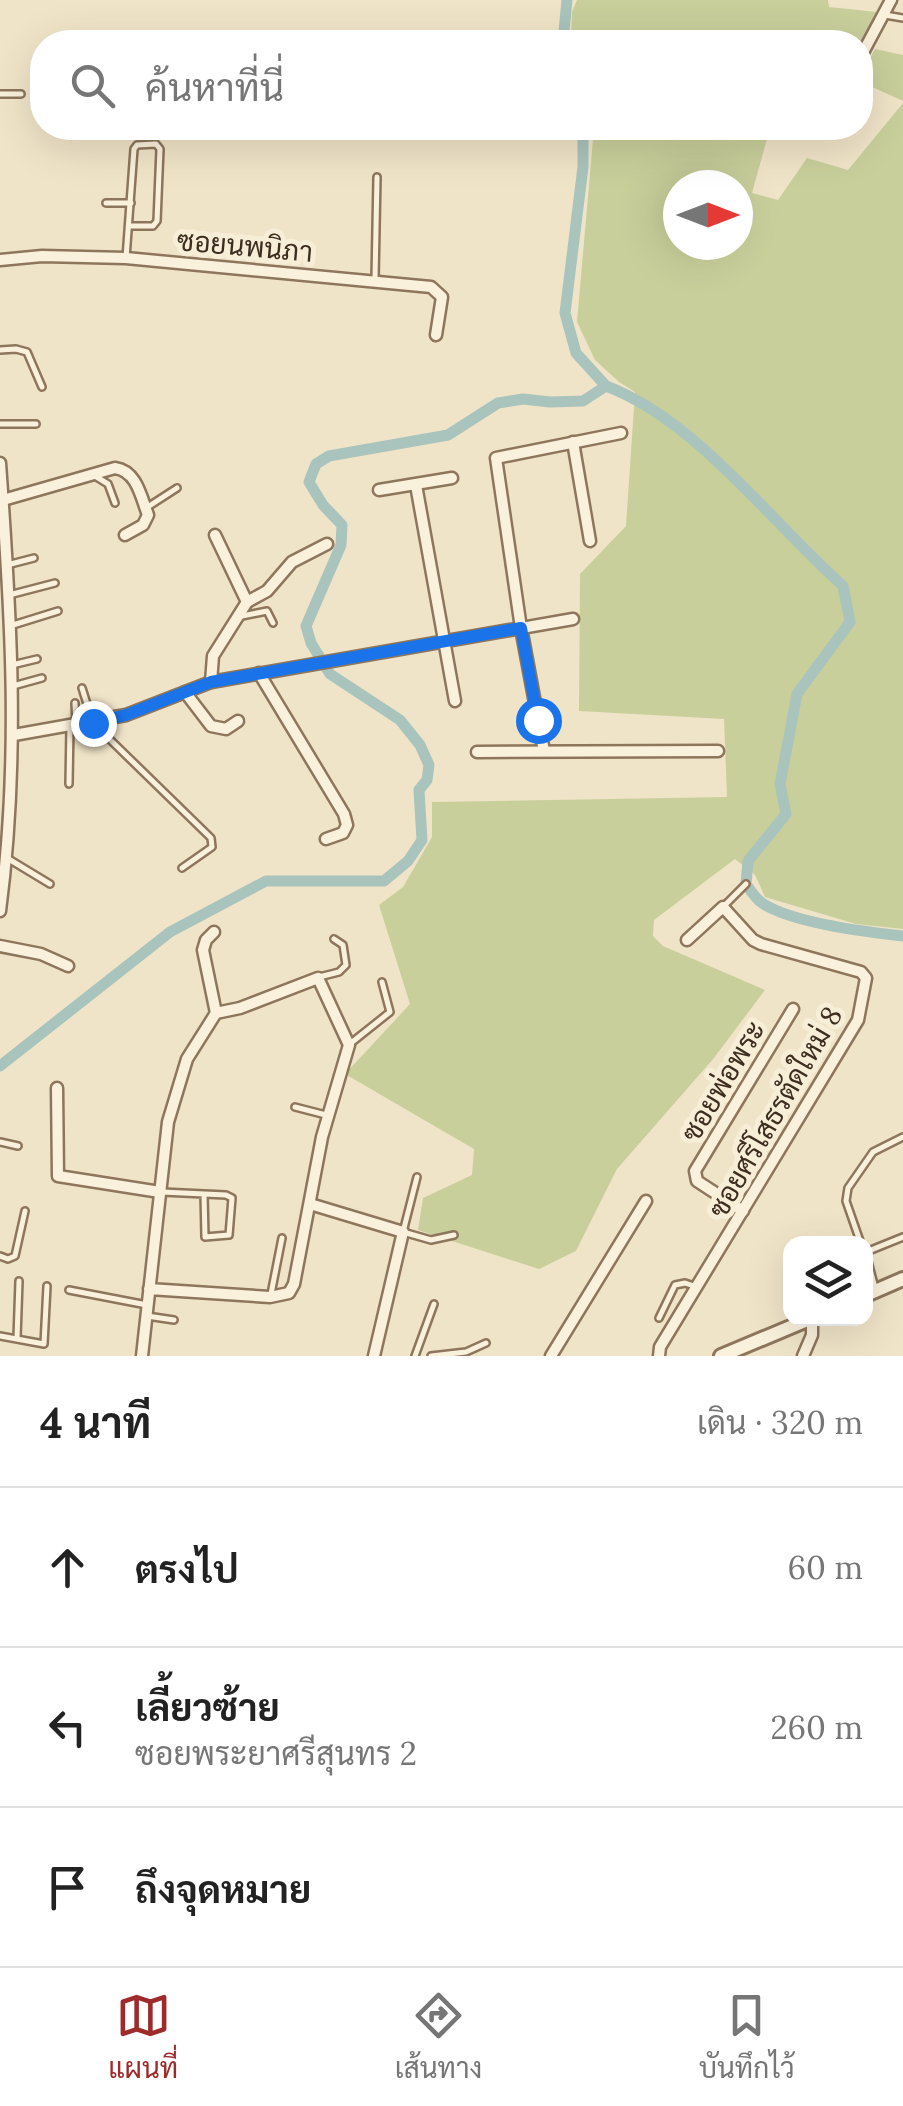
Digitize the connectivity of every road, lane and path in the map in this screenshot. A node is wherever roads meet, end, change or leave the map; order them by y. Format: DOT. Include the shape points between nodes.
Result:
graph roads {
  1 [pos="891,0"];
  2 [pos="885,15"];
  3 [pos="903,18"];
  4 [pos="873,36"];
  5 [pos="0,94"];
  6 [pos="21,94"];
  7 [pos="377,177"];
  8 [pos="106,203"];
  9 [pos="132,204"];
  10 [pos="130,226"];
  11 [pos="126,258"];
  12 [pos="0,260"];
  13 [pos="375,279"];
  14 [pos="436,335"];
  15 [pos="0,350"];
  16 [pos="42,387"];
  17 [pos="0,424"];
  18 [pos="36,424"];
  19 [pos="621,433"];
  20 [pos="574,442"];
  21 [pos="0,463"];
  22 [pos="92,474"];
  23 [pos="452,478"];
  24 [pos="416,485"];
  25 [pos="1,486"];
  26 [pos="178,488"];
  27 [pos="379,490"];
  28 [pos="3,500"];
  29 [pos="115,504"];
  30 [pos="145,508"];
  31 [pos="125,534"];
  32 [pos="214,535"];
  33 [pos="590,541"];
  34 [pos="327,544"];
  35 [pos="3,546"];
  36 [pos="34,558"];
  37 [pos="6,565"];
  38 [pos="55,583"];
  39 [pos="8,595"];
  40 [pos="246,602"];
  41 [pos="58,612"];
  42 [pos="239,616"];
  43 [pos="572,620"];
  44 [pos="274,624"];
  45 [pos="10,626"];
  46 [pos="521,628"];
  47 [pos="445,642"];
  48 [pos="37,659"];
  49 [pos="12,665"];
  50 [pos="258,673"];
  51 [pos="42,678"];
  52 [pos="211,682"];
  53 [pos="82,688"];
  54 [pos="0,691"];
  55 [pos="14,691"];
  56 [pos="186,692"];
  57 [pos="456,701"];
  58 [pos="75,703"];
  59 [pos="238,720"];
  60 [pos="93,723"];
  61 [pos="73,726"];
  62 [pos="14,735"];
  63 [pos="544,750"];
  64 [pos="718,751"];
  65 [pos="477,752"];
  66 [pos="69,784"];
  67 [pos="326,839"];
  68 [pos="7,858"];
  69 [pos="182,868"];
  70 [pos="50,884"];
  71 [pos="746,884"];
  72 [pos="723,907"];
  73 [pos="0,912"];
  74 [pos="214,932"];
  75 [pos="334,939"];
  76 [pos="687,940"];
  77 [pos="0,946"];
  78 [pos="68,966"];
  79 [pos="318,978"];
  80 [pos="382,982"];
  81 [pos="793,1009"];
  82 [pos="216,1013"];
  83 [pos="348,1045"];
  84 [pos="56,1088"];
  85 [pos="296,1106"];
  86 [pos="327,1116"];
  87 [pos="903,1137"];
  88 [pos="0,1142"];
  89 [pos="18,1146"];
  90 [pos="417,1178"];
  91 [pos="160,1192"];
  92 [pos="204,1194"];
  93 [pos="646,1201"];
  94 [pos="310,1204"];
  95 [pos="744,1211"];
  96 [pos="25,1212"];
  97 [pos="403,1232"];
  98 [pos="454,1236"];
  99 [pos="858,1236"];
  100 [pos="903,1237"];
  101 [pos="282,1238"];
  102 [pos="873,1250"];
  103 [pos="0,1256"];
  104 [pos="903,1280"];
  105 [pos="19,1282"];
  106 [pos="46,1286"];
  107 [pos="697,1288"];
  108 [pos="149,1289"];
  109 [pos="69,1290"];
  110 [pos="873,1292"];
  111 [pos="270,1296"];
  112 [pos="434,1304"];
  113 [pos="147,1310"];
  114 [pos="659,1318"];
  115 [pos="174,1320"];
  116 [pos="793,1326"];
  117 [pos="812,1326"];
  118 [pos="0,1336"];
  119 [pos="16,1339"];
  120 [pos="486,1343"];
  121 [pos="754,1343"];
  122 [pos="142,1356"];
  123 [pos="374,1356"];
  124 [pos="416,1356"];
  125 [pos="431,1356"];
  126 [pos="551,1356"];
  127 [pos="659,1356"];
  128 [pos="722,1356"];
  129 [pos="745,1356"];
  130 [pos="803,1356"];
  1 -- 2 [label="street"];
  2 -- 3 [label="lane"];
  2 -- 4 [label="street"];
  5 -- 6 [label="lane"];
  7 -- 13 [label="lane"];
  8 -- 9 [label="lane"];
  9 -- 10 [label="lane"];
  9 -- 10 [label="lane" via="134,149 156,144 157,221"];
  10 -- 11 [label="lane"];
  11 -- 12 [label="street, ซอยนพนิภา"];
  11 -- 13 [label="street, ซอยนพนิภา"];
  13 -- 14 [label="street, ซอยนพนิภา" via="439,291"];
  15 -- 16 [label="lane" via="27,352"];
  17 -- 18 [label="lane"];
  19 -- 20 [label="street"];
  20 -- 33 [label="street"];
  20 -- 46 [label="street" via="496,458"];
  21 -- 25 [label="street"];
  22 -- 28 [label="street"];
  22 -- 29 [label="lane" via="108,484"];
  22 -- 30 [label="street" via="124,469"];
  23 -- 24 [label="street"];
  24 -- 27 [label="street"];
  24 -- 47 [label="street"];
  25 -- 28 [label="street"];
  26 -- 30 [label="lane"];
  28 -- 35 [label="street"];
  30 -- 31 [label="street" via="147,521"];
  32 -- 40 [label="street"];
  34 -- 40 [label="street" via="292,562 268,591"];
  35 -- 37 [label="street"];
  36 -- 37 [label="lane"];
  37 -- 39 [label="street"];
  38 -- 39 [label="lane"];
  39 -- 45 [label="street"];
  40 -- 42 [label="street"];
  41 -- 45 [label="lane"];
  42 -- 44 [label="lane" via="267,611"];
  42 -- 52 [label="street" via="213,656"];
  43 -- 46 [label="street"];
  45 -- 49 [label="street"];
  46 -- 47 [label="street"];
  46 -- 63 [label="street"];
  47 -- 50 [label="street"];
  47 -- 57 [label="street"];
  48 -- 49 [label="lane"];
  49 -- 55 [label="street"];
  50 -- 52 [label="street"];
  50 -- 67 [label="street" via="344,814 343,832"];
  51 -- 55 [label="lane"];
  52 -- 56 [label="street"];
  53 -- 60 [label="lane"];
  54 -- 55 [label="street"];
  55 -- 62 [label="street"];
  56 -- 59 [label="street" via="211,726 226,729"];
  56 -- 60 [label="street"];
  58 -- 61 [label="lane"];
  60 -- 61 [label="street"];
  60 -- 69 [label="lane" via="211,838 212,847"];
  61 -- 62 [label="street"];
  61 -- 66 [label="lane"];
  62 -- 68 [label="street"];
  63 -- 64 [label="street"];
  63 -- 65 [label="street"];
  68 -- 70 [label="lane"];
  68 -- 73 [label="street"];
  71 -- 72 [label="lane"];
  72 -- 76 [label="street"];
  72 -- 95 [label="street, ซอยศรีโสธรตัดใหม่ 8" via="753,940 866,978 858,1020"];
  74 -- 82 [label="street" via="203,950"];
  75 -- 79 [label="lane" via="343,945 346,965"];
  77 -- 78 [label="street"];
  79 -- 82 [label="street"];
  79 -- 83 [label="street"];
  80 -- 83 [label="lane" via="390,1012"];
  81 -- 95 [label="street, ซอยพ่อพระ" via="695,1171 698,1182"];
  82 -- 91 [label="street" via="178,1087"];
  83 -- 86 [label="street"];
  84 -- 91 [label="street" via="58,1176"];
  85 -- 86 [label="lane"];
  86 -- 94 [label="street"];
  87 -- 99 [label="lane" via="873,1152 848,1188"];
  88 -- 89 [label="lane"];
  90 -- 97 [label="lane"];
  91 -- 92 [label="lane"];
  91 -- 108 [label="street"];
  92 -- 92 [label="lane" via="203,1234 230,1235 232,1198"];
  93 -- 126 [label="street"];
  94 -- 97 [label="street"];
  94 -- 111 [label="street" via="294,1284 289,1293"];
  95 -- 107 [label="street, ซอยศรีโสธรตัดใหม่ 8"];
  96 -- 103 [label="lane" via="15,1256"];
  97 -- 98 [label="lane" via="431,1240"];
  97 -- 123 [label="street"];
  100 -- 102 [label="lane"];
  101 -- 111 [label="lane"];
  104 -- 110 [label="street"];
  105 -- 119 [label="lane"];
  106 -- 119 [label="lane" via="44,1344"];
  107 -- 114 [label="lane" via="674,1285"];
  107 -- 127 [label="street, ซอยศรีโสธรตัดใหม่ 8"];
  108 -- 111 [label="street"];
  108 -- 113 [label="street"];
  109 -- 113 [label="lane"];
  112 -- 124 [label="lane"];
  113 -- 115 [label="lane"];
  113 -- 122 [label="street"];
  116 -- 121 [label="street"];
  117 -- 130 [label="street"];
  118 -- 119 [label="lane"];
  120 -- 125 [label="lane"];
  121 -- 128 [label="street"];
  121 -- 129 [label="street"];
}
